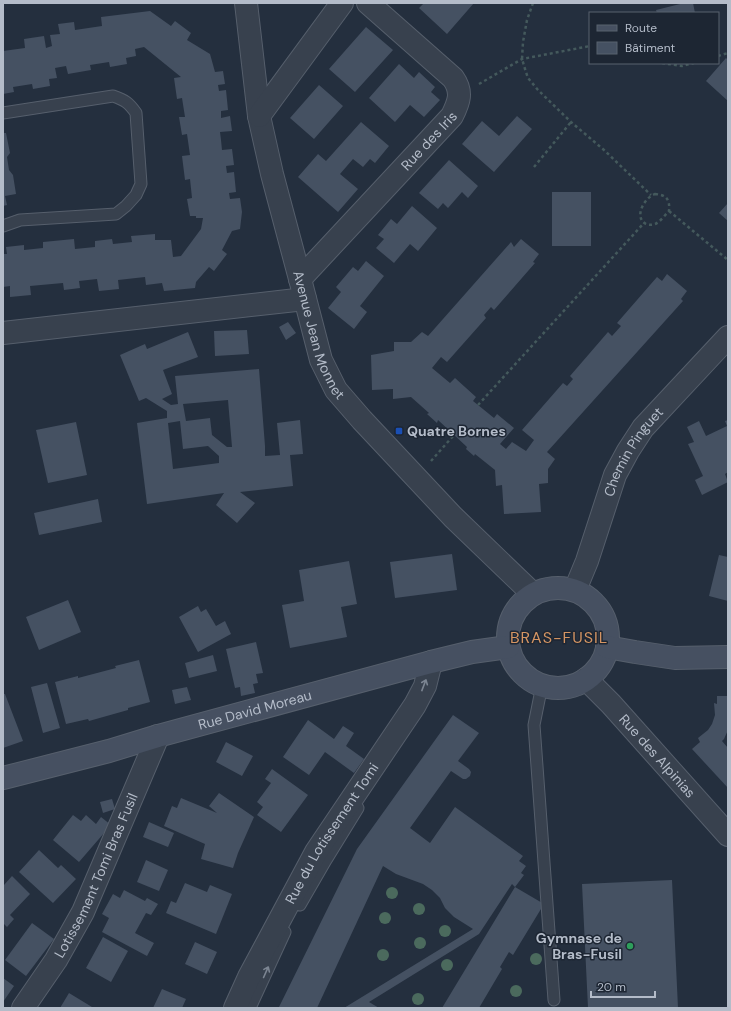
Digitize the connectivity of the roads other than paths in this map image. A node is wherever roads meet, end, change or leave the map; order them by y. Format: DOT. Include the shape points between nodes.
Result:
graph roads {
  1 [pos="246,3"];
  2 [pos="342,3"];
  3 [pos="368,3"];
  4 [pos="3,113"];
  5 [pos="259,116"];
  6 [pos="3,226"];
  7 [pos="303,289"];
  8 [pos="3,333"];
  9 [pos="728,337"];
  10 [pos="575,590"];
  11 [pos="534,594"];
  12 [pos="508,646"];
  13 [pos="607,647"];
  14 [pos="728,657"];
  15 [pos="431,662"];
  16 [pos="586,679"];
  17 [pos="542,685"];
  18 [pos="415,704"];
  19 [pos="158,736"];
  20 [pos="3,778"];
  21 [pos="728,835"];
  22 [pos="554,1000"];
  23 [pos="23,1008"];
  24 [pos="235,1008"];
  25 [pos="250,1008"];
  1 -- 5 [label="street, Avenue Jean Monnet"];
  2 -- 5 [label="street"];
  3 -- 7 [label="street, Rue des Iris" via="453,78 458,85 457,106 452,116"];
  4 -- 6 [label="lane" via="112,96 121,99 130,104 136,113 141,184 136,195 116,214 20,220"];
  5 -- 7 [label="street, Avenue Jean Monnet"];
  7 -- 8 [label="street"];
  7 -- 11 [label="street, Avenue Jean Monnet" via="321,360 336,390 453,517"];
  9 -- 10 [label="street, Chemin Pinguet" via="643,428 628,451 615,475"];
  10 -- 11 [label="street" via="552,588"];
  10 -- 13 [label="street" via="587,597 600,611 607,630"];
  11 -- 12 [label="street" via="516,609 509,625"];
  12 -- 15 [label="street, Rue David Moreau"];
  12 -- 17 [label="street" via="515,664 529,678"];
  13 -- 14 [label="street" via="675,658"];
  13 -- 16 [label="street" via="598,667"];
  18 -- 15 [label="street, Rue du Lotissement Tomi, one-way" via="425,686"];
  15 -- 19 [label="street, Rue David Moreau"];
  16 -- 17 [label="street" via="566,687"];
  16 -- 21 [label="street, Rue des Alpinias"];
  17 -- 22 [label="lane" via="534,725"];
  18 -- 24 [label="street, Rue du Lotissement Tomi" via="316,852"];
  25 -- 18 [label="lane, one-way" via="287,926 398,746"];
  19 -- 20 [label="street, Rue David Moreau"];
  19 -- 23 [label="street, Lotissement Tomi Bras Fusil" via="83,912 56,960"];
}
